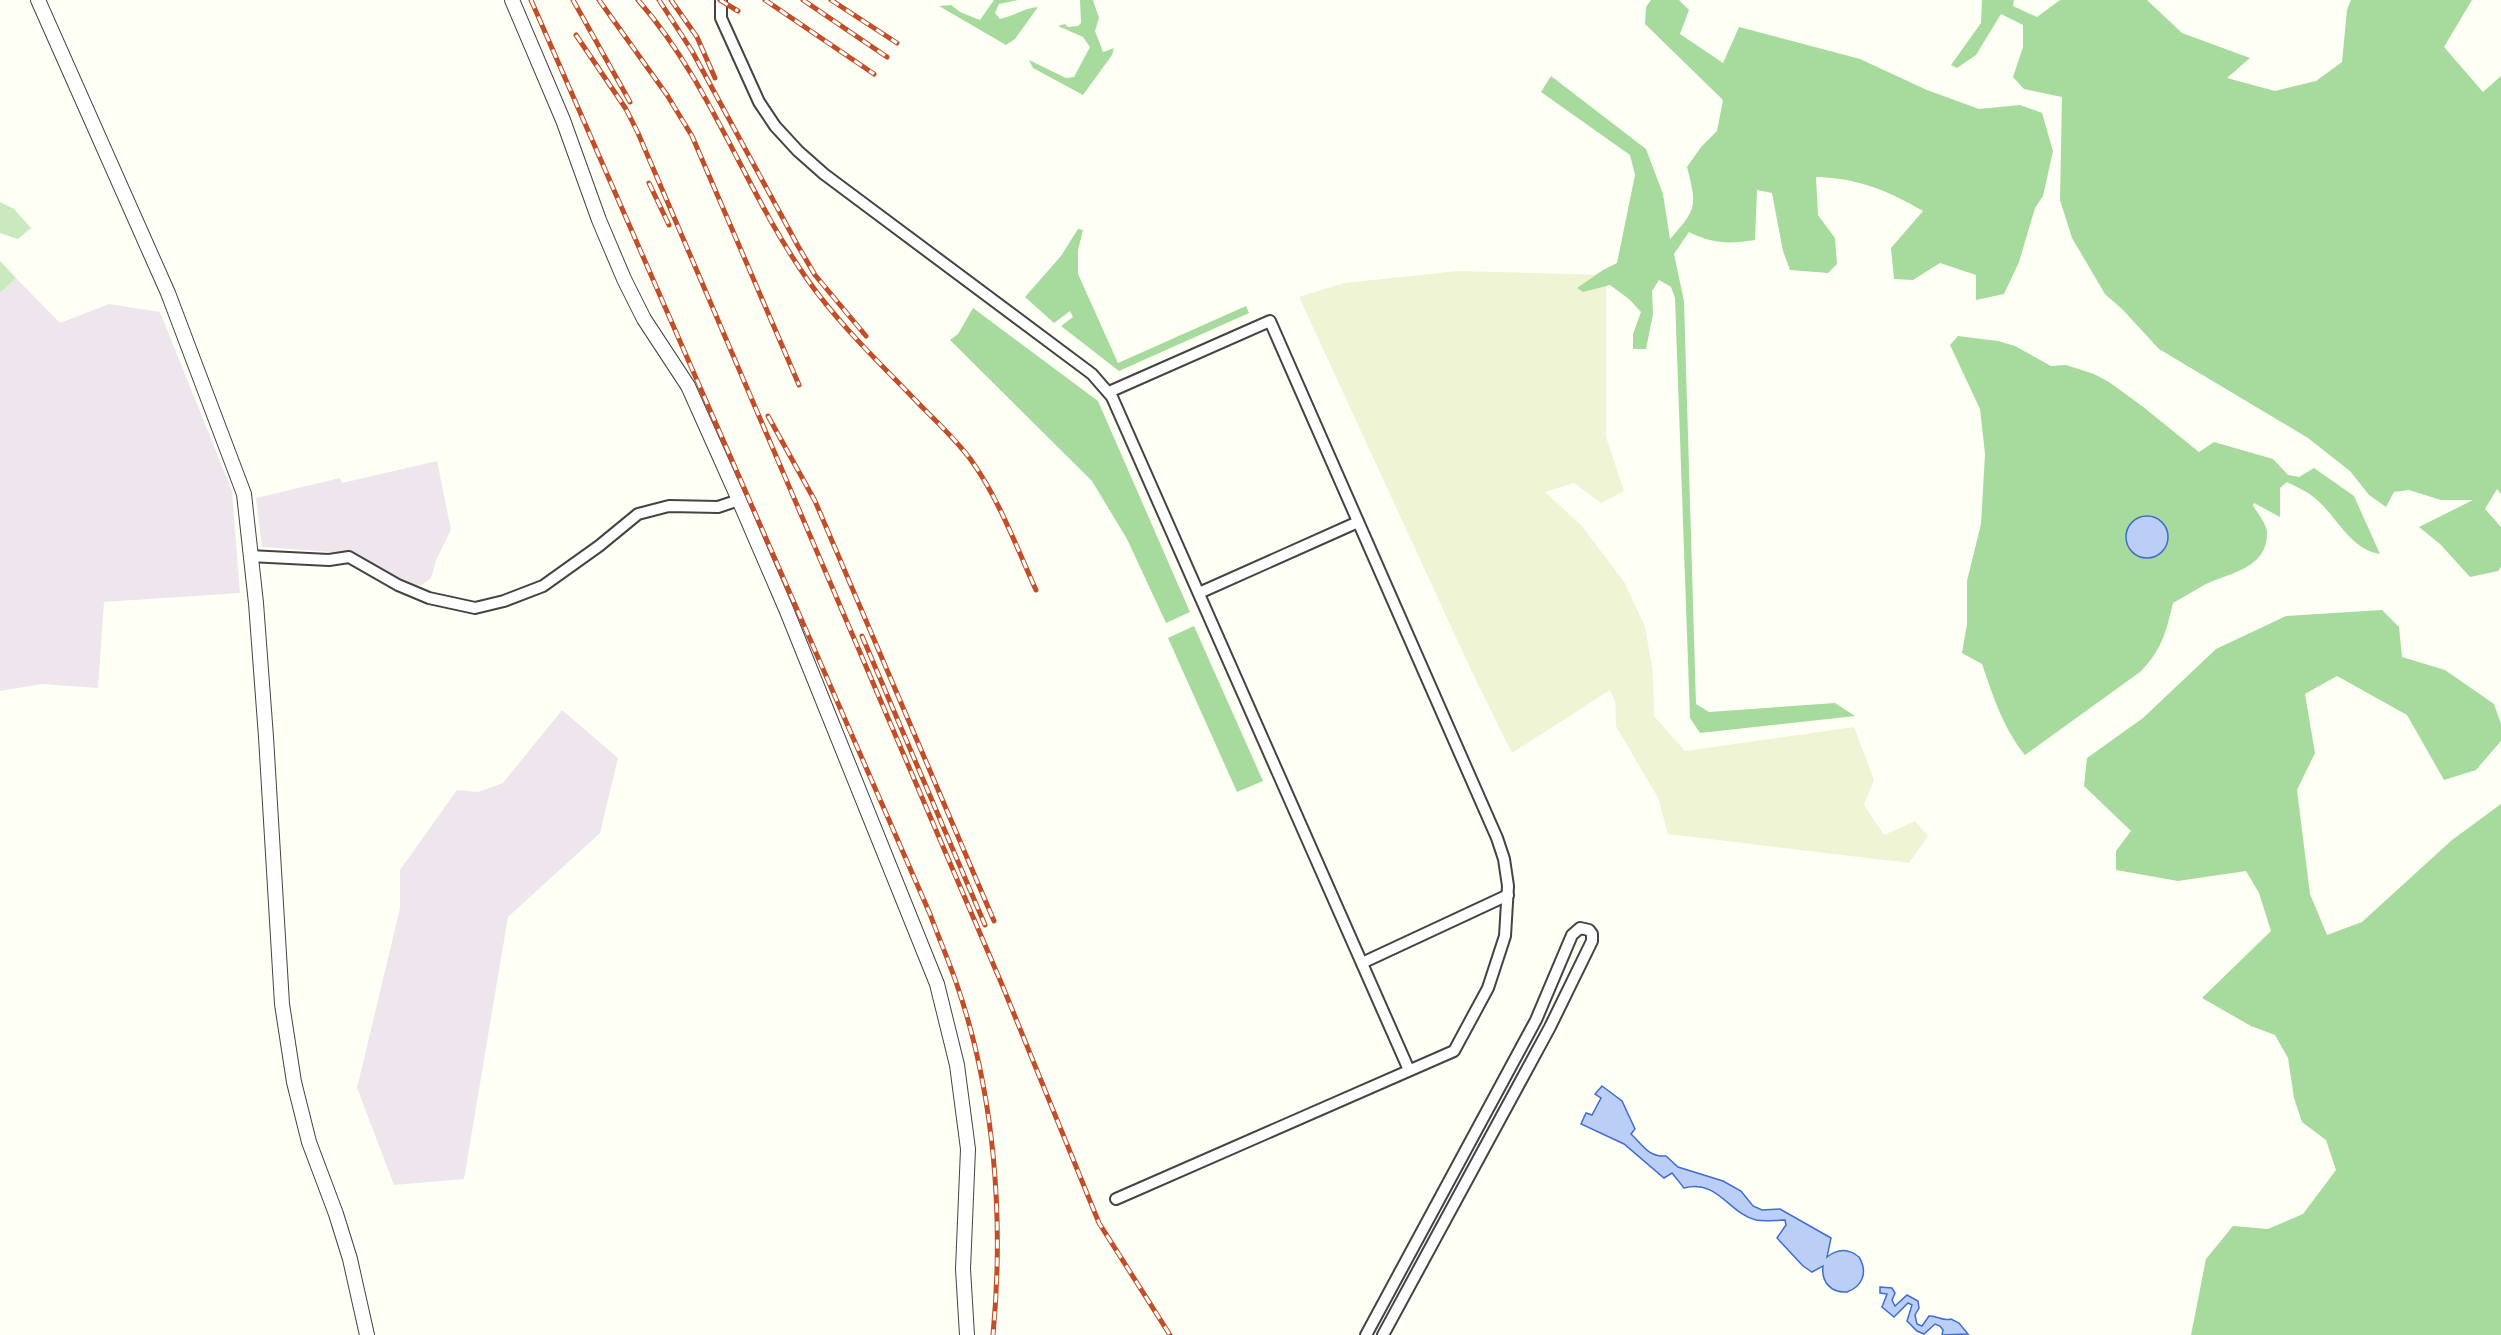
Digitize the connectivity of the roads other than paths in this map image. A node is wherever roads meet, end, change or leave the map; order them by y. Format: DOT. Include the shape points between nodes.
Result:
graph roads {
  1 [pos="38,0"];
  2 [pos="512,0"];
  3 [pos="721,0"];
  4 [pos="1109,392"];
  5 [pos="740,500"];
  6 [pos="1358,522"];
  7 [pos="251,556"];
  8 [pos="1199,593"];
  9 [pos="1508,895"];
  10 [pos="1362,963"];
  11 [pos="1409,1070"];
  12 [pos="1116,1199"];
  13 [pos="367,1335"];
  14 [pos="967,1335"];
  15 [pos="1366,1335"];
  16 [pos="1383,1335"];
  1 -- 7 [label="street" via="168,292 244,494"];
  2 -- 5 [label="street" via="624,279 644,319 688,386"];
  3 -- 4 [label="street" via="721,18 759,102 798,151 1092,374"];
  4 -- 6 [label="street" via="1270,321"];
  4 -- 8 [label="street"];
  5 -- 7 [label="street" via="718,507 669,506 638,514 543,585 475,608 429,598 349,557 329,560"];
  5 -- 14 [label="street" via="926,955 945,1014 957,1065 968,1149 963,1269"];
  6 -- 8 [label="street"];
  6 -- 9 [label="street" via="1497,838"];
  7 -- 13 [label="street" via="283,1015 309,1142 343,1237"];
  8 -- 10 [label="street"];
  9 -- 10 [label="street"];
  9 -- 11 [label="street" via="1505,936 1497,963 1454,1051"];
  10 -- 11 [label="street"];
  11 -- 12 [label="street"];
  15 -- 16 [label="street" via="1536,1020 1572,935 1581,928 1589,930 1592,941 1550,1027"];
}
